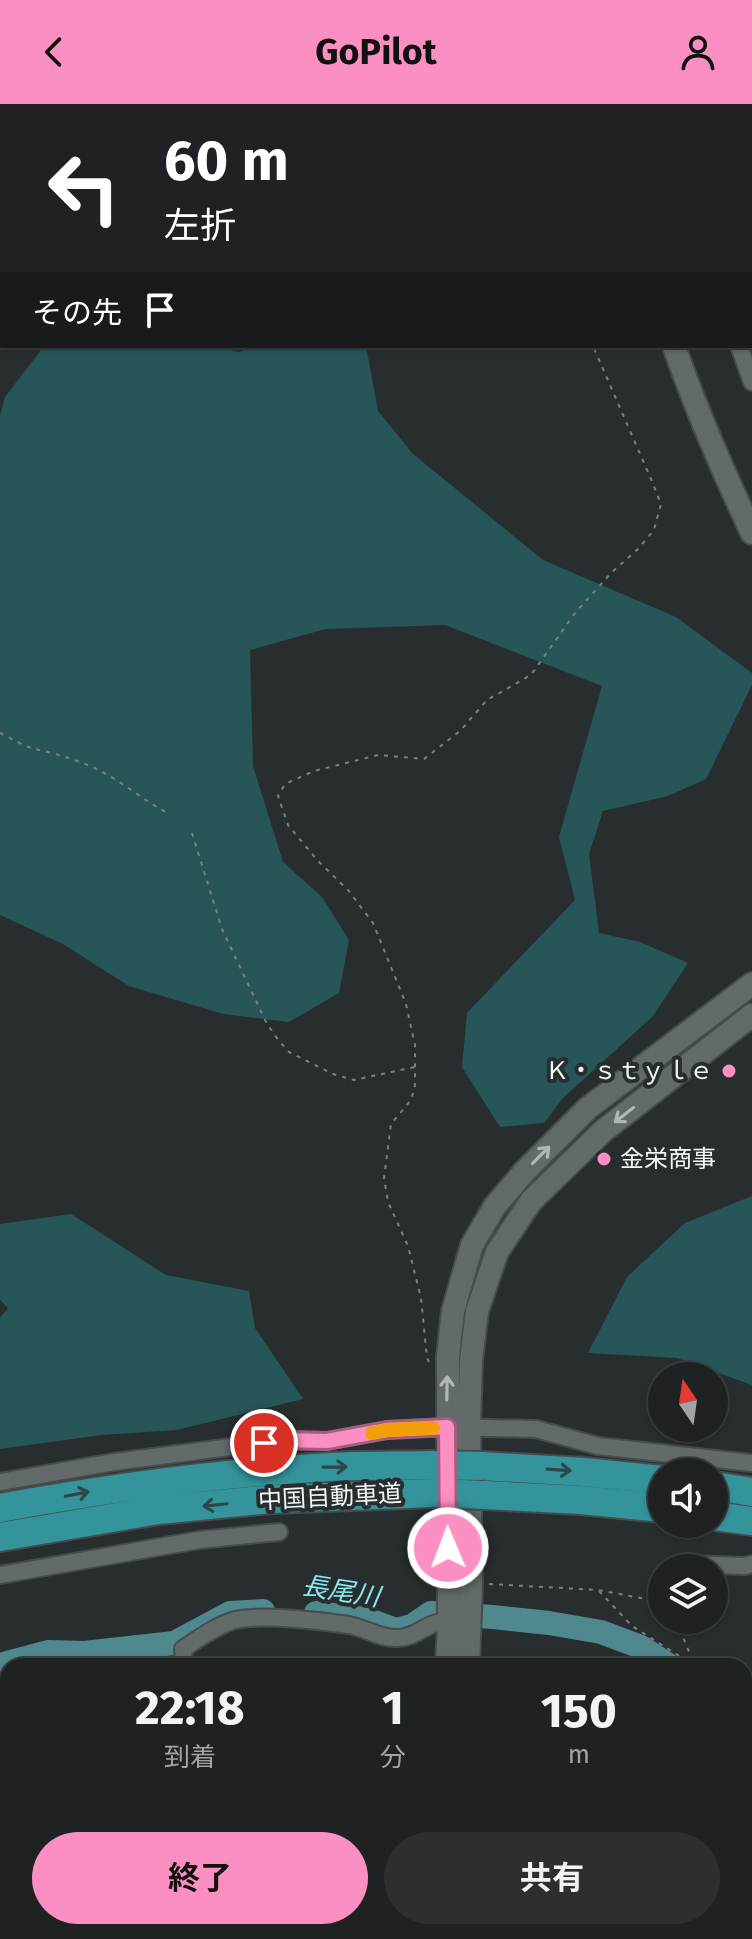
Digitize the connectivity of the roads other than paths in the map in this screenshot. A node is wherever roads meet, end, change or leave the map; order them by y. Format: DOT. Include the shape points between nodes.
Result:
graph roads {
  1 [pos="675,348"];
  2 [pos="749,365"];
  3 [pos="752,382"];
  4 [pos="752,533"];
  5 [pos="752,984"];
  6 [pos="752,1015"];
  7 [pos="458,1428"];
  8 [pos="752,1463"];
  9 [pos="432,1479"];
  10 [pos="648,1479"];
  11 [pos="0,1482"];
  12 [pos="728,1486"];
  13 [pos="752,1489"];
  14 [pos="648,1507"];
  15 [pos="0,1508"];
  16 [pos="728,1518"];
  17 [pos="752,1521"];
  18 [pos="279,1532"];
  19 [pos="0,1537"];
  20 [pos="752,1564"];
  21 [pos="728,1565"];
  22 [pos="0,1575"];
  23 [pos="459,1625"];
  24 [pos="184,1658"];
  25 [pos="449,1658"];
  26 [pos="466,1658"];
  1 -- 4 [label="street"];
  2 -- 3 [label="street"];
  7 -- 5 [label="street, one-way" via="447,1393 453,1311 472,1245 495,1206 588,1108"];
  6 -- 7 [label="street, one-way" via="603,1131 531,1201 497,1252 477,1311"];
  7 -- 8 [label="street" via="536,1429 598,1446"];
  7 -- 11 [label="street" via="285,1440"];
  7 -- 23 [label="street"];
  9 -- 10 [label="highway, 中国自動車道, one-way, bridge" via="481,1466"];
  9 -- 14 [label="highway, 中国自動車道, bridge" via="484,1495"];
  15 -- 9 [label="highway, 中国自動車道, one-way" via="93,1491 316,1467"];
  9 -- 19 [label="highway, 中国自動車道, one-way" via="158,1510"];
  12 -- 13 [label="highway"];
  16 -- 17 [label="highway"];
  18 -- 22 [label="street" via="199,1540"];
  20 -- 21 [label="street"];
  23 -- 24 [label="street" via="438,1621 393,1639 352,1626 277,1618 235,1620 183,1649"];
  23 -- 25 [label="street"];
  23 -- 26 [label="street"];
}
